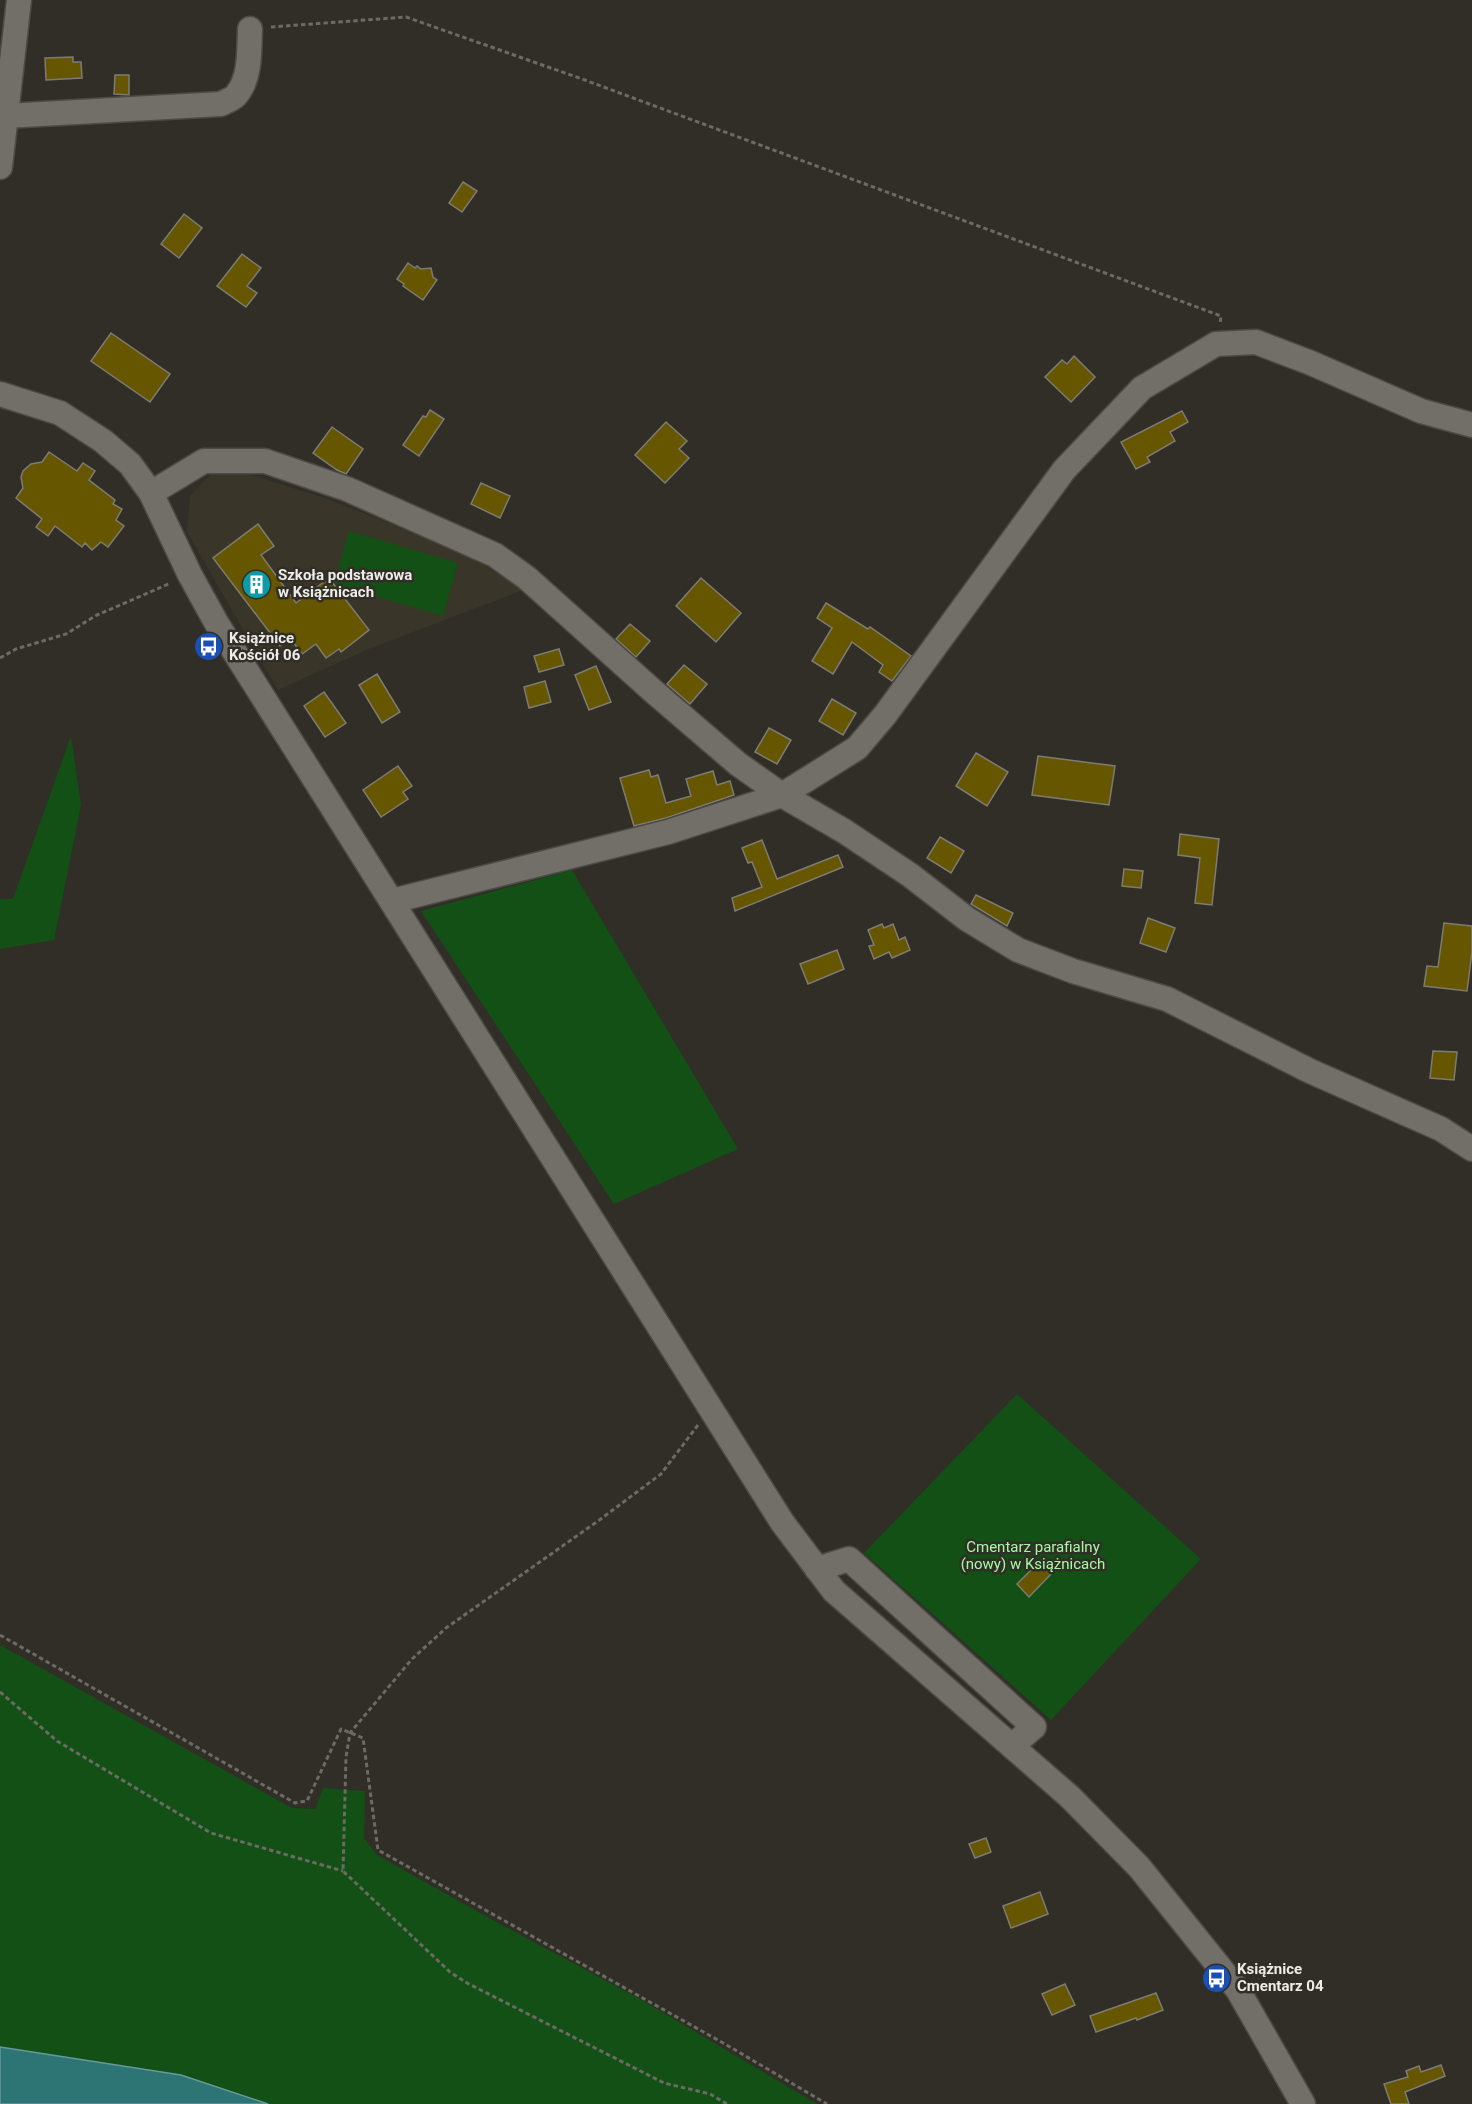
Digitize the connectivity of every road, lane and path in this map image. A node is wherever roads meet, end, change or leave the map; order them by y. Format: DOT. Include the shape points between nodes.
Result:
graph roads {
  1 [pos="19,0"];
  2 [pos="250,29"];
  3 [pos="5,116"];
  4 [pos="0,167"];
  5 [pos="1216,344"];
  6 [pos="0,394"];
  7 [pos="1472,425"];
  8 [pos="150,493"];
  9 [pos="190,575"];
  10 [pos="0,658"];
  11 [pos="782,795"];
  12 [pos="392,901"];
  13 [pos="1472,1149"];
  14 [pos="714,1412"];
  15 [pos="817,1569"];
  16 [pos="0,1635"];
  17 [pos="0,1692"];
  18 [pos="350,1733"];
  19 [pos="1012,1746"];
  20 [pos="343,1871"];
  21 [pos="727,2104"];
  22 [pos="826,2104"];
  23 [pos="1303,2104"];
  1 -- 3 [label="street"];
  2 -- 3 [label="street" via="243,84 236,96 221,104"];
  2 -- 5 [label="path" via="406,17 1221,316"];
  3 -- 4 [label="street"];
  5 -- 7 [label="street" via="1256,342 1421,411"];
  5 -- 11 [label="street" via="1142,388 1064,470 885,716 857,748"];
  6 -- 8 [label="street" via="60,413 103,441 130,464"];
  8 -- 9 [label="street"];
  8 -- 11 [label="street" via="204,461 265,461 347,489 495,555 527,578 738,764"];
  9 -- 10 [label="path" via="97,615 66,634"];
  9 -- 12 [label="street"];
  11 -- 12 [label="street" via="668,832"];
  11 -- 13 [label="street" via="844,831 967,919 1018,950 1167,999 1310,1071 1442,1129"];
  12 -- 14 [label="street"];
  14 -- 15 [label="street" via="782,1522"];
  14 -- 18 [label="path" via="699,1424 661,1474 446,1628 412,1659"];
  15 -- 19 [label="street" via="834,1591"];
  15 -- 19 [label="street" via="849,1559 1034,1727"];
  16 -- 18 [label="path" via="296,1803 307,1801 341,1730"];
  17 -- 20 [label="path" via="57,1741 210,1833"];
  18 -- 20 [label="path"];
  18 -- 22 [label="path" via="363,1738 378,1850"];
  19 -- 23 [label="street" via="1070,1797 1139,1867 1189,1927 1238,1989"];
  20 -- 21 [label="path" via="450,1972 467,1983 664,2084 710,2094"];
}
